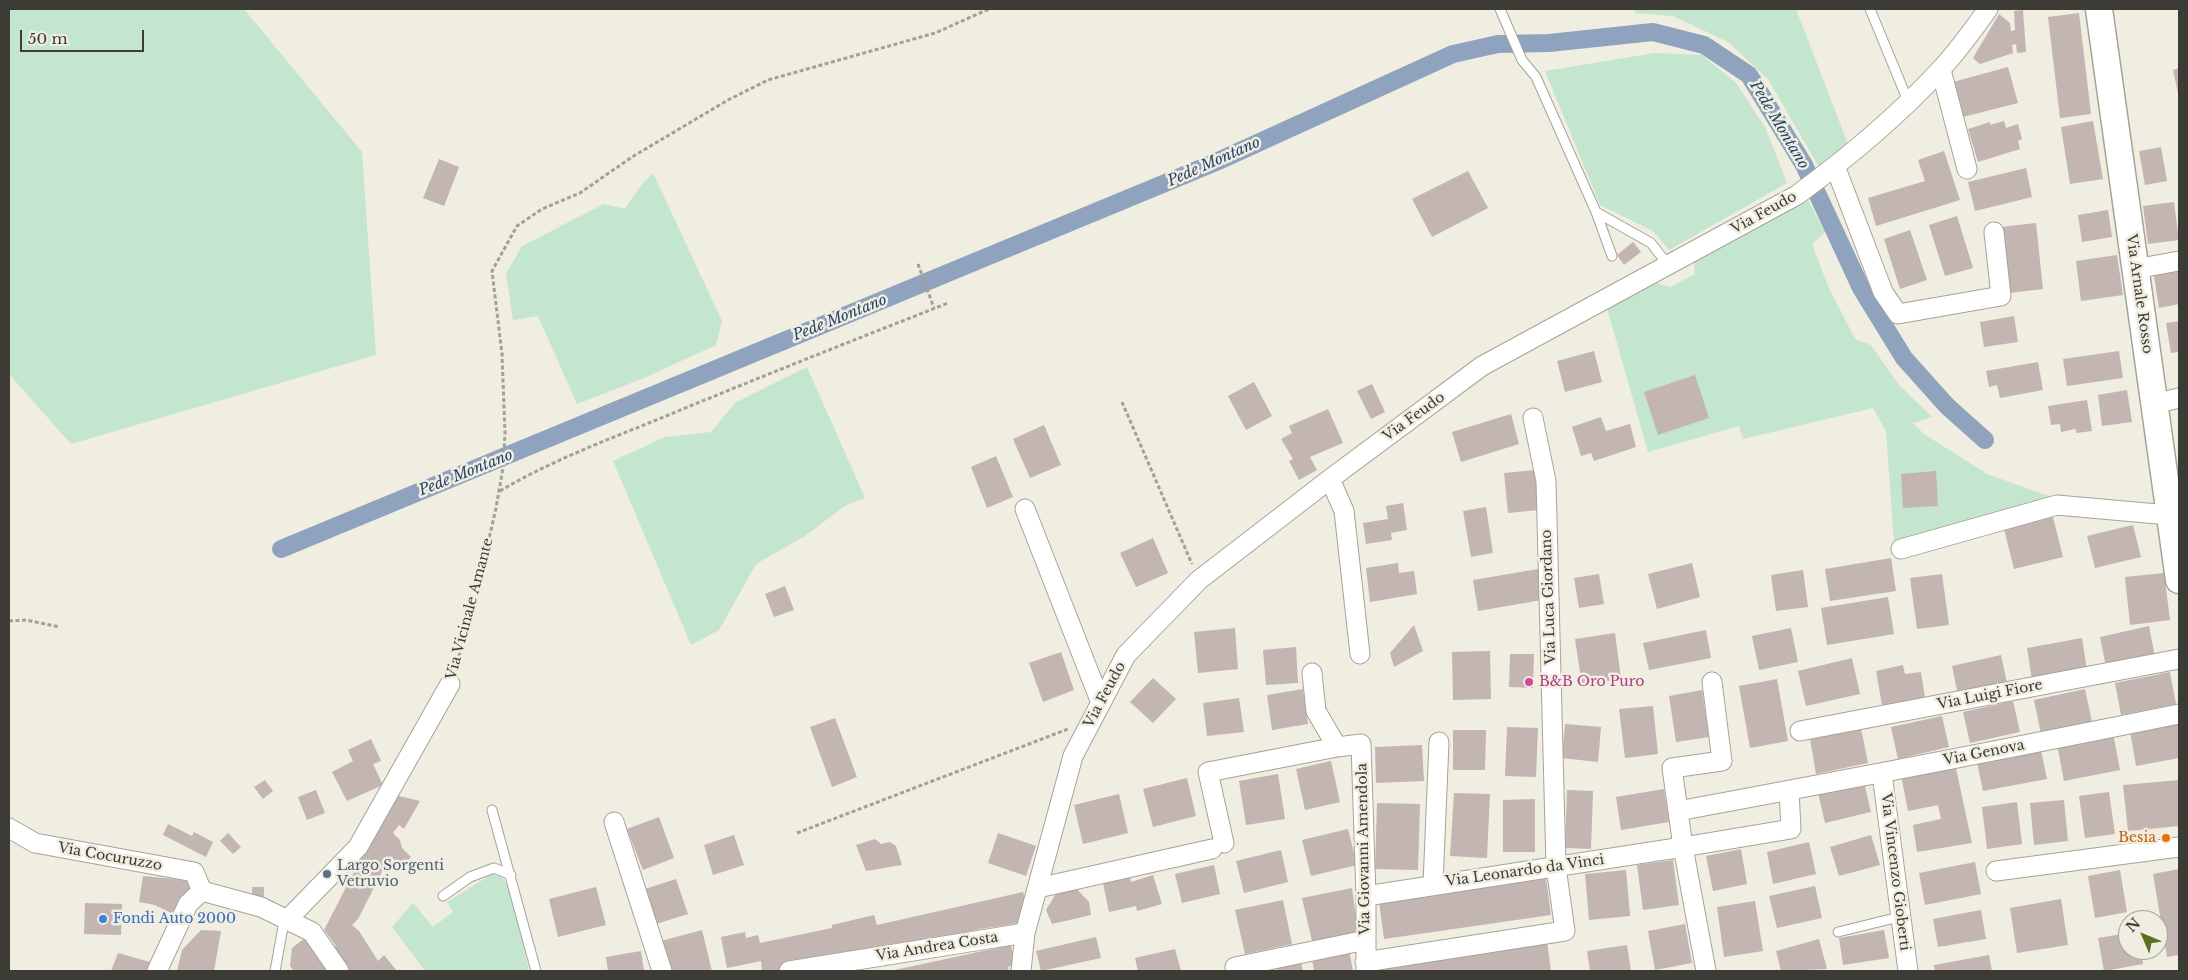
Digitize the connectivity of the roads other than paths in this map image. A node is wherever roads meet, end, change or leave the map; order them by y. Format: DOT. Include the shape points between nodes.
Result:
graph roads {
  1 [pos="1500,9"];
  2 [pos="1870,9"];
  3 [pos="1988,9"];
  4 [pos="2099,9"];
  5 [pos="1941,70"];
  6 [pos="1908,101"];
  7 [pos="1832,169"];
  8 [pos="1967,169"];
  9 [pos="1596,212"];
  10 [pos="1994,232"];
  11 [pos="1612,256"];
  12 [pos="2179,261"];
  13 [pos="1668,265"];
  14 [pos="2135,269"];
  15 [pos="2179,398"];
  16 [pos="2154,404"];
  17 [pos="1533,418"];
  18 [pos="1330,479"];
  19 [pos="1025,509"];
  20 [pos="2172,519"];
  21 [pos="1901,549"];
  22 [pos="2179,580"];
  23 [pos="1360,654"];
  24 [pos="2179,659"];
  25 [pos="1312,673"];
  26 [pos="1712,682"];
  27 [pos="450,684"];
  28 [pos="1101,703"];
  29 [pos="2179,714"];
  30 [pos="1800,731"];
  31 [pos="1439,742"];
  32 [pos="1337,747"];
  33 [pos="1882,774"];
  34 [pos="1789,791"];
  35 [pos="492,810"];
  36 [pos="1678,811"];
  37 [pos="614,822"];
  38 [pos="9,828"];
  39 [pos="1683,847"];
  40 [pos="2179,847"];
  41 [pos="1556,866"];
  42 [pos="1996,871"];
  43 [pos="511,875"];
  44 [pos="1433,884"];
  45 [pos="1038,888"];
  46 [pos="202,891"];
  47 [pos="443,896"];
  48 [pos="1366,896"];
  49 [pos="1899,917"];
  50 [pos="287,920"];
  51 [pos="1025,932"];
  52 [pos="1838,932"];
  53 [pos="1366,940"];
  54 [pos="1235,967"];
  55 [pos="1366,967"];
  56 [pos="156,971"];
  57 [pos="275,971"];
  58 [pos="339,971"];
  59 [pos="536,971"];
  60 [pos="662,971"];
  61 [pos="789,971"];
  62 [pos="1021,971"];
  63 [pos="1706,971"];
  64 [pos="1908,971"];
  1 -- 9 [label="lane" via="1522,60 1536,76"];
  2 -- 6 [label="lane"];
  3 -- 5 [label="street, Via Feudo"];
  4 -- 14 [label="street, Via Arnale Rosso"];
  5 -- 6 [label="street, Via Feudo"];
  5 -- 8 [label="street"];
  6 -- 7 [label="street, Via Feudo"];
  7 -- 10 [label="street" via="1883,292 1898,314 2001,296"];
  7 -- 13 [label="street, Via Feudo" via="1798,195"];
  9 -- 11 [label="lane"];
  9 -- 13 [label="lane" via="1651,244"];
  12 -- 14 [label="street"];
  13 -- 18 [label="street, Via Feudo" via="1482,366"];
  14 -- 16 [label="street, Via Arnale Rosso"];
  15 -- 16 [label="street"];
  16 -- 20 [label="street, Via Arnale Rosso"];
  17 -- 41 [label="street, Via Luca Giordano" via="1546,481"];
  18 -- 23 [label="street" via="1344,511"];
  18 -- 28 [label="street, Via Feudo" via="1199,580 1126,655"];
  19 -- 28 [label="street"];
  20 -- 21 [label="street" via="2057,504"];
  20 -- 22 [label="street, Via Arnale Rosso"];
  24 -- 30 [label="street, Via Luigi Fiore"];
  25 -- 32 [label="street" via="1316,711"];
  26 -- 36 [label="street" via="1722,761 1672,768"];
  27 -- 50 [label="street, Via Vicinale Amante" via="358,847"];
  28 -- 45 [label="street, Via Feudo" via="1073,756"];
  29 -- 33 [label="street, Via Genova"];
  31 -- 44 [label="street"];
  32 -- 45 [label="street, Via Giovanni Amendola" via="1208,772 1218,846"];
  32 -- 48 [label="street, Via Giovanni Amendola" via="1361,744"];
  33 -- 34 [label="street, Via Genova"];
  33 -- 49 [label="street, Via Vincenzo Gioberti"];
  34 -- 36 [label="street, Via Genova"];
  34 -- 39 [label="street, Via Leonardo da Vinci" via="1791,829"];
  35 -- 43 [label="lane"];
  36 -- 39 [label="street"];
  37 -- 60 [label="street"];
  38 -- 46 [label="street, Via Cocuruzzo" via="35,843 194,872"];
  39 -- 41 [label="street, Via Leonardo da Vinci"];
  39 -- 63 [label="street"];
  40 -- 42 [label="street"];
  41 -- 44 [label="street, Via Leonardo da Vinci"];
  41 -- 55 [label="street, Via Luca Giordano" via="1565,931"];
  43 -- 47 [label="lane" via="494,868 470,877"];
  43 -- 59 [label="lane"];
  44 -- 48 [label="street, Via Leonardo da Vinci"];
  45 -- 51 [label="street, Via Feudo"];
  46 -- 50 [label="street" via="261,907"];
  46 -- 56 [label="street" via="188,904"];
  48 -- 53 [label="street, Via Giovanni Amendola"];
  49 -- 52 [label="lane"];
  49 -- 64 [label="street, Via Vincenzo Gioberti"];
  50 -- 57 [label="lane"];
  50 -- 58 [label="street" via="312,932"];
  51 -- 61 [label="street, Via Andrea Costa"];
  51 -- 62 [label="street, Via Feudo"];
  53 -- 54 [label="street"];
  53 -- 55 [label="street, Via Giovanni Amendola"];
}
